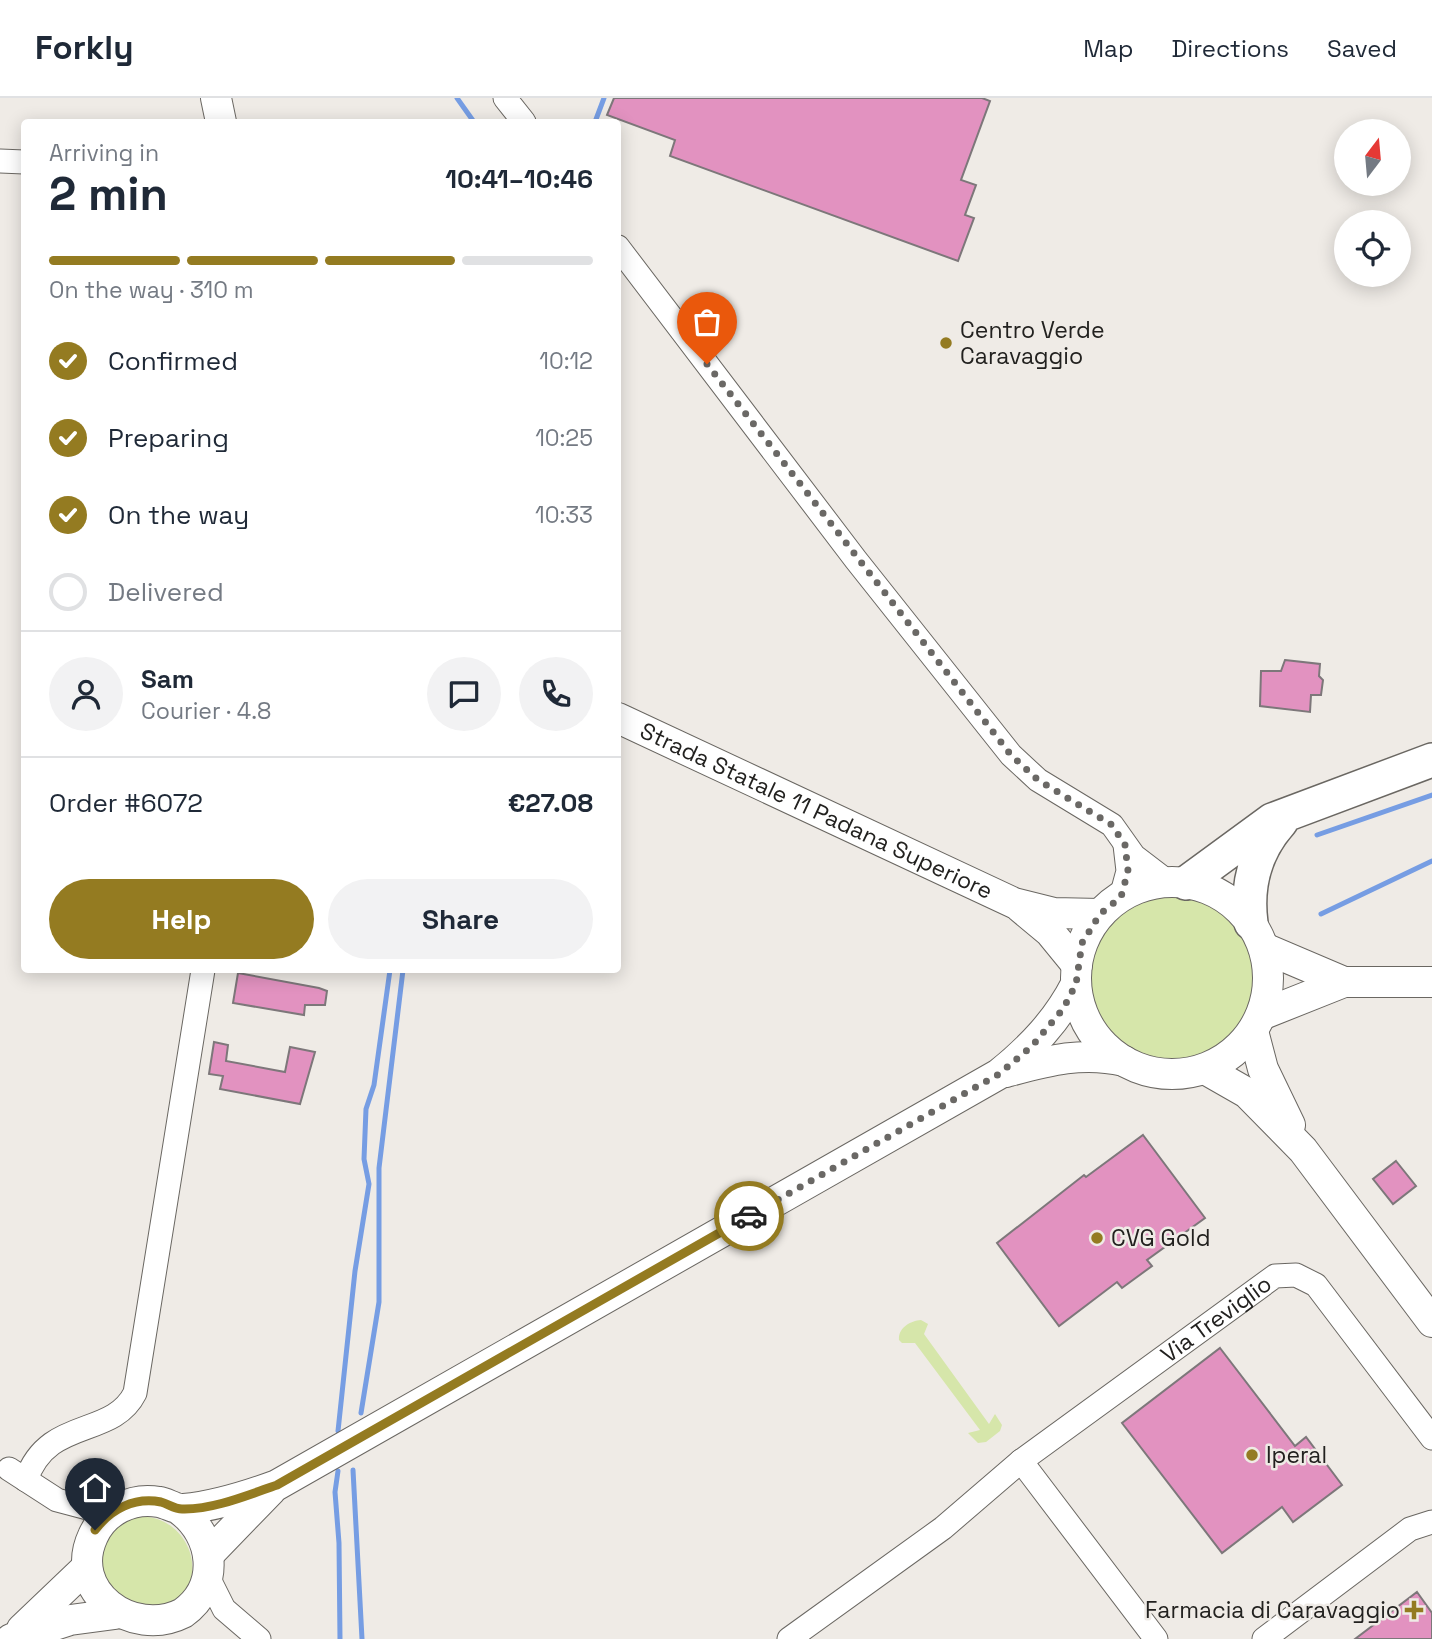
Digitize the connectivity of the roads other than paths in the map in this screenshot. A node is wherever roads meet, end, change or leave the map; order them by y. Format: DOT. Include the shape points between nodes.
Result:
graph roads {
  1 [pos="216,98"];
  2 [pos="505,98"];
  3 [pos="220,119"];
  4 [pos="522,119"];
  5 [pos="0,161"];
  6 [pos="21,162"];
  7 [pos="621,251"];
  8 [pos="621,720"];
  9 [pos="1432,760"];
  10 [pos="1290,813"];
  11 [pos="1125,845"];
  12 [pos="1177,882"];
  13 [pos="1014,903"];
  14 [pos="1110,905"];
  15 [pos="1257,935"];
  16 [pos="203,973"];
  17 [pos="1076,975"];
  18 [pos="1344,982"];
  19 [pos="1432,982"];
  20 [pos="1257,1023"];
  21 [pos="1124,1061"];
  22 [pos="1205,1069"];
  23 [pos="999,1074"];
  24 [pos="1303,1150"];
  25 [pos="1432,1321"];
  26 [pos="1432,1438"];
  27 [pos="1021,1461"];
  28 [pos="277,1485"];
  29 [pos="57,1500"];
  30 [pos="180,1510"];
  31 [pos="110,1514"];
  32 [pos="1431,1520"];
  33 [pos="88,1557"];
  34 [pos="208,1566"];
  35 [pos="115,1614"];
  36 [pos="181,1614"];
  37 [pos="239,1625"];
  38 [pos="10,1639"];
  39 [pos="259,1639"];
  40 [pos="789,1639"];
  41 [pos="1156,1639"];
  42 [pos="1264,1639"];
  1 -- 3 [label="main road"];
  2 -- 4 [label="street"];
  5 -- 6 [label="street"];
  7 -- 11 [label="street" via="1011,755 1038,780 1103,818"];
  8 -- 13 [label="main road, Strada Statale 11 Padana Superiore"];
  9 -- 10 [label="highway"];
  10 -- 12 [label="highway"];
  10 -- 15 [label="highway" via="1268,838 1254,867 1249,894"];
  11 -- 12 [label="street" via="1144,866"];
  11 -- 14 [label="street" via="1128,871"];
  12 -- 14 [label="main road" via="1143,886"];
  12 -- 15 [label="main road" via="1222,896"];
  13 -- 14 [label="main road, Strada Statale 11 Padana Superiore" via="1054,913"];
  13 -- 17 [label="main road, Strada Statale 11 Padana Superiore" via="1050,932"];
  14 -- 17 [label="main road" via="1082,943"];
  15 -- 18 [label="main road"];
  15 -- 20 [label="main road" via="1269,975"];
  16 -- 29 [label="street" via="135,1393 113,1416 51,1443 18,1475"];
  17 -- 21 [label="main road" via="1082,1011 1094,1034"];
  17 -- 23 [label="main road" via="1063,1009 1047,1030"];
  18 -- 19 [label="main road"];
  18 -- 20 [label="main road"];
  20 -- 22 [label="main road" via="1235,1051"];
  20 -- 24 [label="main road" via="1263,1069"];
  21 -- 22 [label="main road" via="1160,1073"];
  21 -- 23 [label="main road" via="1068,1057"];
  22 -- 24 [label="main road" via="1247,1093"];
  23 -- 28 [label="main road"];
  24 -- 25 [label="main road"];
  26 -- 27 [label="street, Via Treviglio" via="1315,1285 1286,1274 1266,1280"];
  27 -- 40 [label="street, Via Treviglio" via="943,1528"];
  27 -- 41 [label="street"];
  28 -- 30 [label="main road"];
  28 -- 34 [label="main road"];
  29 -- 31 [label="street"];
  29 -- 33 [label="street"];
  30 -- 31 [label="main road" via="140,1501"];
  30 -- 34 [label="main road" via="196,1524"];
  31 -- 33 [label="main road" via="95,1530"];
  32 -- 42 [label="street" via="1410,1529"];
  33 -- 35 [label="main road" via="99,1598"];
  33 -- 38 [label="main road" via="48,1607"];
  34 -- 36 [label="main road" via="198,1597"];
  34 -- 37 [label="street" via="214,1595"];
  35 -- 36 [label="main road" via="148,1623"];
  35 -- 38 [label="main road" via="70,1620"];
  36 -- 37 [label="street" via="217,1616"];
  37 -- 39 [label="street"];
}
